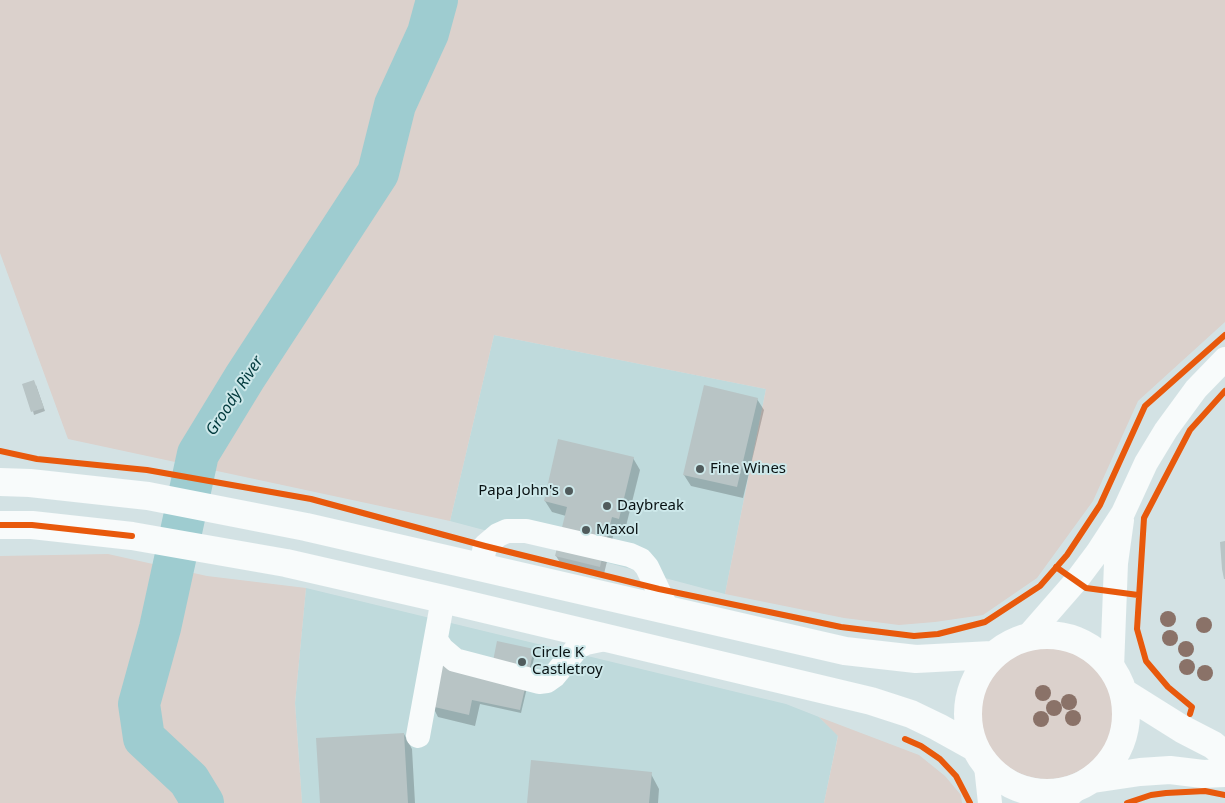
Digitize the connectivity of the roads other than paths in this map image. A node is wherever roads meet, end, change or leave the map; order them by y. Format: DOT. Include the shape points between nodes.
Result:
graph roads {
  1 [pos="1225,360"];
  2 [pos="0,482"];
  3 [pos="1123,513"];
  4 [pos="0,525"];
  5 [pos="421,554"];
  6 [pos="480,567"];
  7 [pos="444,599"];
  8 [pos="668,612"];
  9 [pos="511,614"];
  10 [pos="1028,636"];
  11 [pos="610,638"];
  12 [pos="436,640"];
  13 [pos="992,655"];
  14 [pos="1112,668"];
  15 [pos="1123,692"];
  16 [pos="418,736"];
  17 [pos="1225,755"];
  18 [pos="980,757"];
  19 [pos="1225,772"];
  20 [pos="1077,790"];
  21 [pos="990,803"];
  1 -- 3 [label="street" via="1196,389 1166,430 1146,463"];
  2 -- 5 [label="main road" via="148,496"];
  3 -- 10 [label="street" via="1076,581"];
  3 -- 14 [label="street" via="1116,563"];
  4 -- 7 [label="main road" via="32,525 132,536 286,563"];
  5 -- 6 [label="main road"];
  5 -- 7 [label="main road" via="438,580"];
  6 -- 8 [label="main road"];
  6 -- 8 [label="street" via="485,546 507,531 526,531 604,549 641,560"];
  6 -- 9 [label="main road" via="492,592"];
  7 -- 9 [label="main road"];
  7 -- 12 [label="street"];
  8 -- 13 [label="main road" via="845,651 916,659"];
  9 -- 11 [label="main road"];
  10 -- 13 [label="main road"];
  10 -- 14 [label="main road" via="1052,634 1075,639 1095,651"];
  11 -- 12 [label="street" via="578,647 554,676 539,682 455,660"];
  11 -- 18 [label="main road" via="871,700 938,727"];
  12 -- 16 [label="street"];
  13 -- 18 [label="main road" via="977,675 968,698 967,724"];
  14 -- 15 [label="main road"];
  15 -- 17 [label="main road"];
  15 -- 20 [label="main road" via="1126,716 1122,740 1110,762"];
  18 -- 20 [label="main road" via="1005,782 1028,792 1053,794"];
  18 -- 21 [label="street"];
  19 -- 20 [label="main road" via="1140,772"];
}
